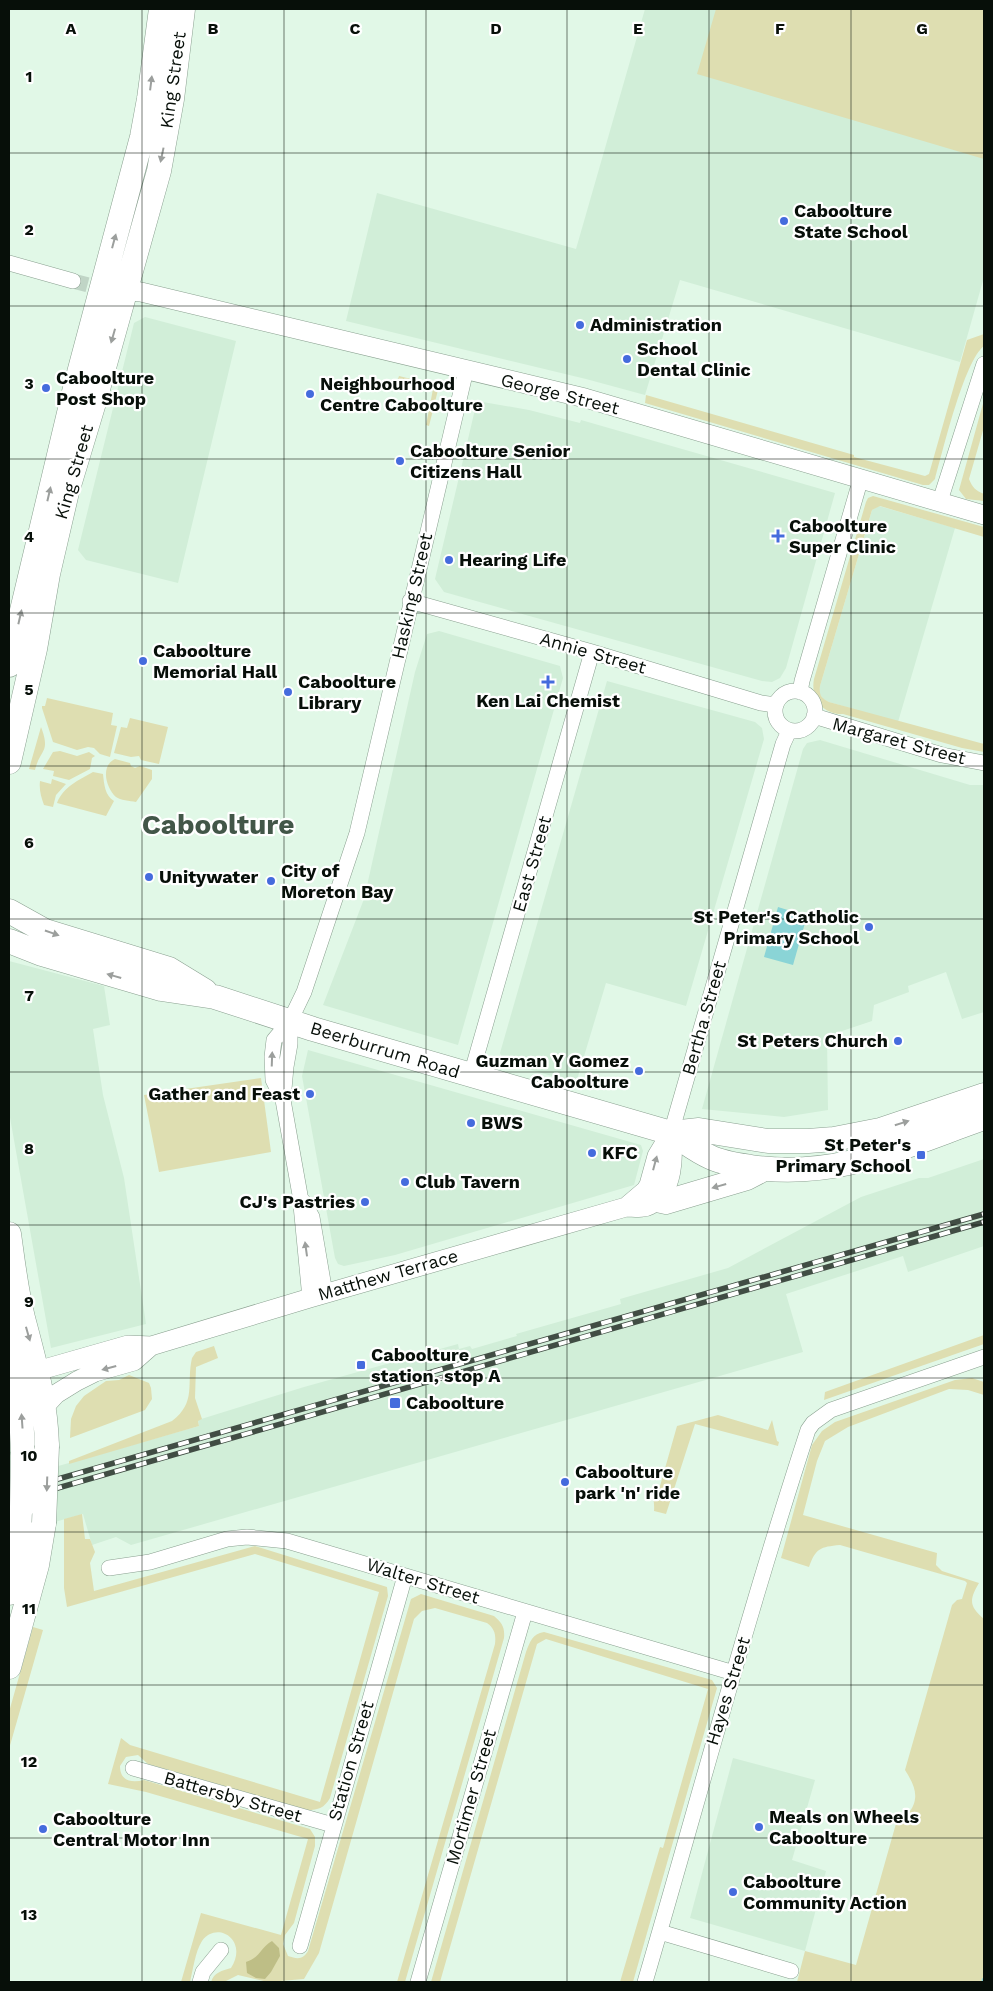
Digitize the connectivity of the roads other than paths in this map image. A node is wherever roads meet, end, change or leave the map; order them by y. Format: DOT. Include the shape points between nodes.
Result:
graph roads {
  1 [pos="161,9"];
  2 [pos="183,9"];
  3 [pos="9,263"];
  4 [pos="87,285"];
  5 [pos="126,290"];
  6 [pos="984,364"];
  7 [pos="466,370"];
  8 [pos="860,478"];
  9 [pos="940,501"];
  10 [pos="984,515"];
  11 [pos="410,601"];
  12 [pos="592,652"];
  13 [pos="9,664"];
  14 [pos="800,692"];
  15 [pos="776,705"];
  16 [pos="814,716"];
  17 [pos="789,731"];
  18 [pos="9,762"];
  19 [pos="984,763"];
  20 [pos="9,911"];
  21 [pos="9,941"];
  22 [pos="216,997"];
  23 [pos="290,1021"];
  24 [pos="471,1075"];
  25 [pos="984,1095"];
  26 [pos="984,1118"];
  27 [pos="671,1133"];
  28 [pos="764,1169"];
  29 [pos="657,1200"];
  30 [pos="626,1207"];
  31 [pos="9,1234"];
  32 [pos="318,1295"];
  33 [pos="9,1327"];
  34 [pos="151,1346"];
  35 [pos="983,1359"];
  36 [pos="38,1372"];
  37 [pos="19,1390"];
  38 [pos="44,1407"];
  39 [pos="109,1568"];
  40 [pos="405,1576"];
  41 [pos="9,1593"];
  42 [pos="525,1612"];
  43 [pos="9,1666"];
  44 [pos="734,1673"];
  45 [pos="134,1768"];
  46 [pos="333,1826"];
  47 [pos="660,1932"];
  48 [pos="300,1946"];
  49 [pos="221,1950"];
  50 [pos="792,1971"];
  51 [pos="200,1982"];
  52 [pos="418,1982"];
  53 [pos="645,1982"];
  4 -- 1 [label="main road, King Street, one-way" via="142,137"];
  2 -- 5 [label="main road, King Street, one-way" via="162,155"];
  3 -- 4 [label="street"];
  4 -- 5 [label="street, George Street"];
  13 -- 4 [label="main road, King Street, one-way" via="65,425"];
  5 -- 7 [label="street, George Street"];
  5 -- 18 [label="main road, King Street, one-way" via="67,492"];
  6 -- 9 [label="street"];
  7 -- 8 [label="street, George Street" via="584,398"];
  7 -- 11 [label="street, Hasking Street"];
  8 -- 9 [label="street, George Street"];
  8 -- 14 [label="street"];
  9 -- 10 [label="street, George Street"];
  11 -- 12 [label="street, Annie Street"];
  11 -- 23 [label="street, Hasking Street" via="357,833 304,992"];
  12 -- 15 [label="street, Annie Street"];
  12 -- 24 [label="street, East Street"];
  14 -- 15 [label="street" via="788,692"];
  14 -- 16 [label="street" via="811,699"];
  15 -- 17 [label="street" via="777,721"];
  16 -- 17 [label="street" via="805,729"];
  16 -- 19 [label="street, Margaret Street" via="942,755"];
  17 -- 27 [label="street, Bertha Street"];
  20 -- 22 [label="main road, Beerburrum Road, one-way" via="45,931 169,969"];
  22 -- 21 [label="main road, Beerburrum Road, one-way" via="161,989"];
  22 -- 23 [label="main road, Beerburrum Road"];
  23 -- 24 [label="main road, Beerburrum Road"];
  23 -- 32 [label="street" via="283,1100"];
  24 -- 27 [label="main road, Beerburrum Road"];
  27 -- 25 [label="main road, Beerburrum Road, one-way" via="699,1130 768,1141 834,1139 880,1130"];
  26 -- 28 [label="main road, Beerburrum Road" via="884,1154 846,1164 806,1169"];
  27 -- 28 [label="main road, Beerburrum Road" via="712,1158"];
  27 -- 29 [label="street" via="673,1160 668,1181"];
  30 -- 27 [label="street, Matthew Terrace, one-way" via="646,1190 657,1156"];
  28 -- 29 [label="main road, one-way" via="747,1178 666,1202"];
  29 -- 30 [label="street, Matthew Terrace" via="643,1208"];
  30 -- 32 [label="street, Matthew Terrace"];
  31 -- 36 [label="main road, one-way" via="23,1317"];
  32 -- 34 [label="street, Matthew Terrace"];
  33 -- 37 [label="main road"];
  34 -- 36 [label="street, Matthew Terrace" via="128,1345"];
  34 -- 38 [label="street, Matthew Terrace, one-way" via="134,1361 95,1372 77,1381 56,1394"];
  35 -- 44 [label="street, Hayes Street" via="830,1410 808,1430"];
  36 -- 37 [label="street, Matthew Terrace"];
  36 -- 38 [label="main road"];
  41 -- 37 [label="main road, one-way, bridge" via="20,1530 23,1452"];
  38 -- 43 [label="main road, one-way, bridge" via="47,1446 44,1522 37,1565"];
  39 -- 40 [label="street, Walter Street" via="150,1562 247,1537 288,1541"];
  40 -- 42 [label="street, Walter Street"];
  40 -- 46 [label="street, Station Street"];
  42 -- 44 [label="street, Walter Street"];
  42 -- 52 [label="street, Mortimer Street"];
  44 -- 47 [label="street, Hayes Street"];
  45 -- 46 [label="street, Battersby Street"];
  46 -- 48 [label="street, Station Street"];
  47 -- 50 [label="street"];
  47 -- 53 [label="street, Hayes Street"];
  49 -- 51 [label="street" via="203,1972"];
}
